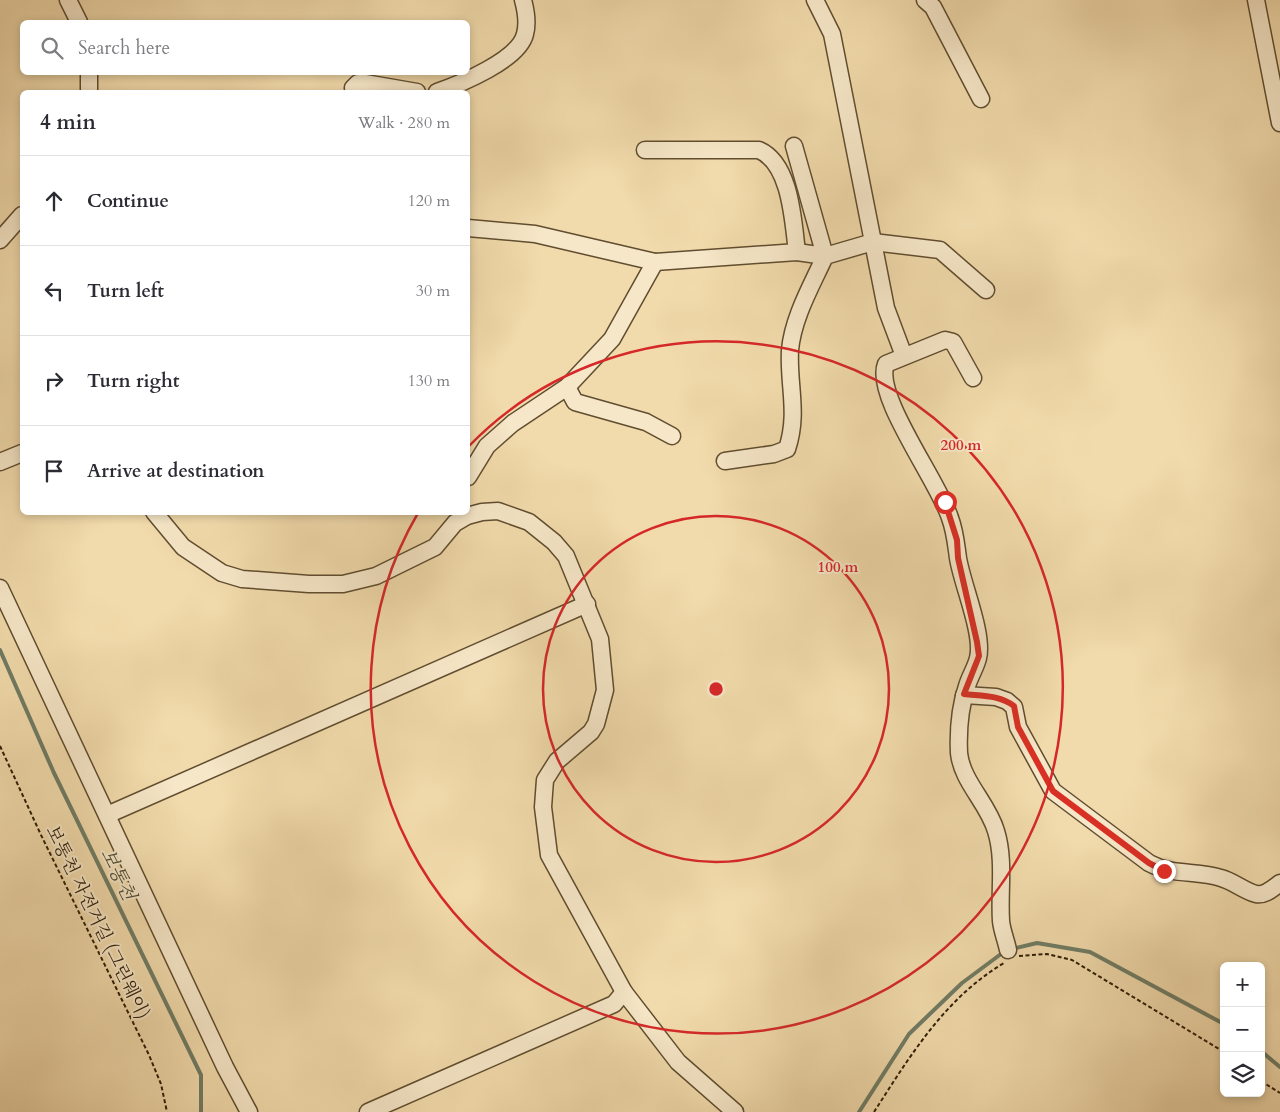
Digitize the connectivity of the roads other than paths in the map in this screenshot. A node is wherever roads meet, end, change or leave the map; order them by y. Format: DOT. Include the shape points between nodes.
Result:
graph roads {
  1 [pos="68,0"];
  2 [pos="523,0"];
  3 [pos="815,0"];
  4 [pos="925,0"];
  5 [pos="1256,0"];
  6 [pos="78,20"];
  7 [pos="89,75"];
  8 [pos="89,90"];
  9 [pos="354,90"];
  10 [pos="405,90"];
  11 [pos="442,90"];
  12 [pos="981,99"];
  13 [pos="1280,123"];
  14 [pos="794,146"];
  15 [pos="645,150"];
  16 [pos="20,217"];
  17 [pos="470,228"];
  18 [pos="0,240"];
  19 [pos="873,242"];
  20 [pos="797,252"];
  21 [pos="825,256"];
  22 [pos="656,262"];
  23 [pos="986,290"];
  24 [pos="904,356"];
  25 [pos="973,378"];
  26 [pos="567,388"];
  27 [pos="672,436"];
  28 [pos="20,454"];
  29 [pos="725,461"];
  30 [pos="0,462"];
  31 [pos="470,474"];
  32 [pos="156,515"];
  33 [pos="453,518"];
  34 [pos="0,588"];
  35 [pos="587,604"];
  36 [pos="964,694"];
  37 [pos="107,815"];
  38 [pos="1280,883"];
  39 [pos="1009,956"];
  40 [pos="624,992"];
  41 [pos="248,1112"];
  42 [pos="368,1112"];
  43 [pos="735,1112"];
  1 -- 6 [label="lane"];
  2 -- 11 [label="lane" via="527,25 519,45 504,60"];
  3 -- 19 [label="lane" via="832,34"];
  4 -- 12 [label="lane" via="933,7"];
  5 -- 13 [label="lane"];
  7 -- 8 [label="lane"];
  9 -- 10 [label="lane" via="358,83 365,83"];
  14 -- 21 [label="lane"];
  15 -- 20 [label="lane" via="759,150 768,154 778,168 790,200"];
  16 -- 18 [label="lane"];
  17 -- 22 [label="lane" via="535,234"];
  19 -- 21 [label="lane"];
  19 -- 23 [label="lane" via="940,250"];
  19 -- 24 [label="lane" via="886,308"];
  20 -- 21 [label="lane"];
  20 -- 22 [label="lane"];
  21 -- 29 [label="lane" via="799,314 790,349 794,413 787,449"];
  22 -- 26 [label="lane" via="612,339"];
  24 -- 25 [label="lane" via="938,341 953,342"];
  24 -- 36 [label="lane" via="886,364 883,377 899,421 945,502 957,540 979,656"];
  26 -- 27 [label="lane" via="575,402 646,422"];
  26 -- 31 [label="lane" via="513,423 487,446"];
  28 -- 30 [label="lane"];
  32 -- 33 [label="lane" via="183,547 222,573 242,579 309,584 344,584 376,576 435,547"];
  33 -- 35 [label="lane" via="498,511 529,522 566,556"];
  34 -- 37 [label="lane"];
  35 -- 37 [label="lane"];
  35 -- 40 [label="lane" via="600,639 605,690 591,732 557,761 548,774 544,824 549,855"];
  36 -- 38 [label="lane" via="996,698 1014,706 1018,727 1053,791 1149,863 1164,871 1204,873 1223,878 1257,894"];
  36 -- 39 [label="lane" via="959,733 961,766 986,806 996,831 1002,886 1001,919"];
  37 -- 41 [label="lane"];
  40 -- 42 [label="lane" via="614,1004"];
  40 -- 43 [label="lane" via="678,1062"];
}
